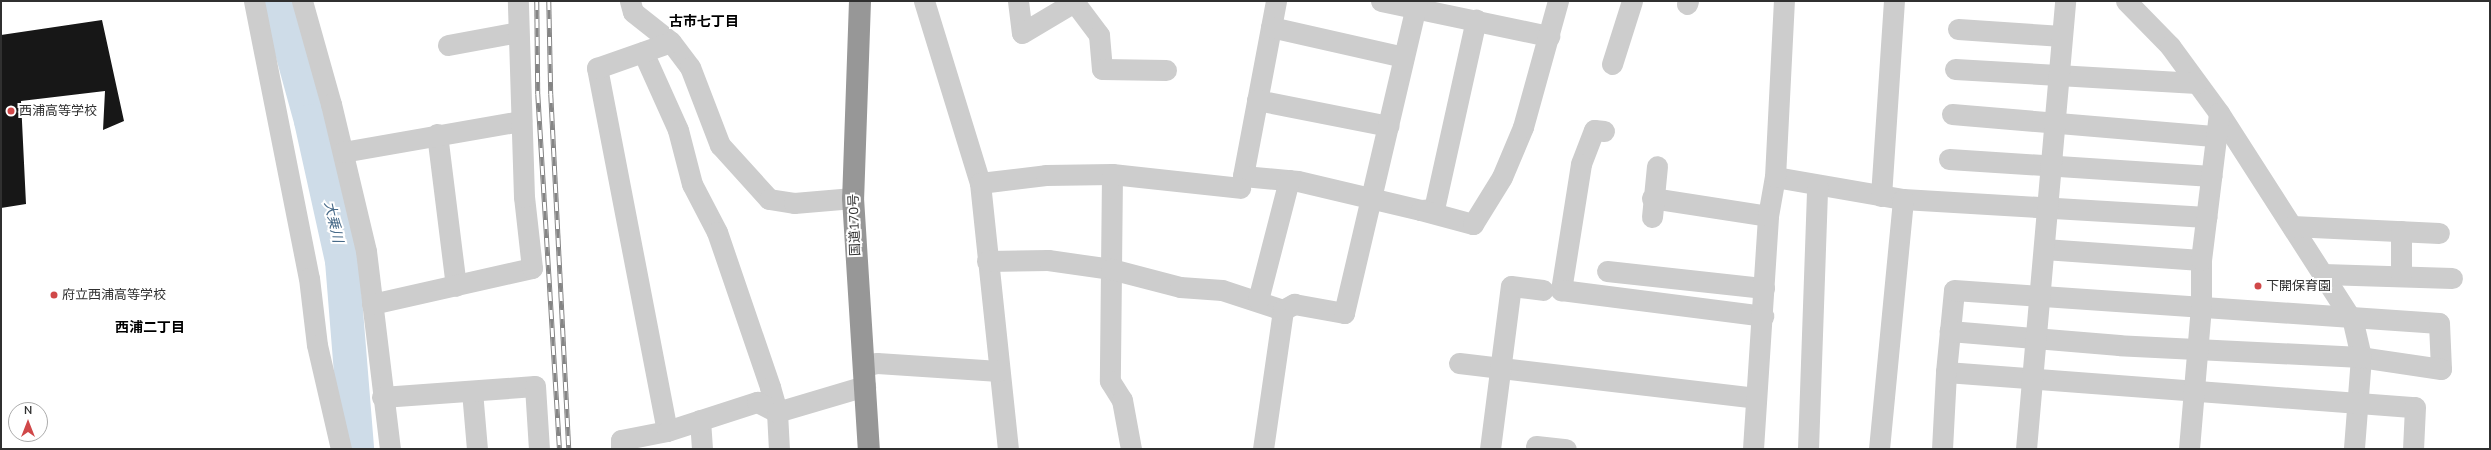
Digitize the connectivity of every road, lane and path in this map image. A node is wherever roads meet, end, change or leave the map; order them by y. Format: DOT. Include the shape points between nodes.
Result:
graph roads {
  1 [pos="254,1"];
  2 [pos="302,1"];
  3 [pos="518,1"];
  4 [pos="630,1"];
  5 [pos="860,1"];
  6 [pos="924,1"];
  7 [pos="1018,1"];
  8 [pos="1276,1"];
  9 [pos="1381,1"];
  10 [pos="1558,1"];
  11 [pos="1632,1"];
  12 [pos="1784,1"];
  13 [pos="1894,1"];
  14 [pos="2065,1"];
  15 [pos="2126,1"];
  16 [pos="1076,2"];
  17 [pos="1416,4"];
  18 [pos="1476,20"];
  19 [pos="1271,27"];
  20 [pos="1958,29"];
  21 [pos="518,32"];
  22 [pos="1549,36"];
  23 [pos="2062,36"];
  24 [pos="671,42"];
  25 [pos="448,45"];
  26 [pos="643,52"];
  27 [pos="1404,57"];
  28 [pos="1612,64"];
  29 [pos="1955,69"];
  30 [pos="1166,70"];
  31 [pos="2058,76"];
  32 [pos="2197,83"];
  33 [pos="1257,100"];
  34 [pos="2219,113"];
  35 [pos="1952,114"];
  36 [pos="521,121"];
  37 [pos="2055,123"];
  38 [pos="1388,126"];
  39 [pos="1604,131"];
  40 [pos="437,134"];
  41 [pos="2216,136"];
  42 [pos="343,152"];
  43 [pos="1948,159"];
  44 [pos="2051,164"];
  45 [pos="1657,166"];
  46 [pos="1112,174"];
  47 [pos="2211,176"];
  48 [pos="1776,177"];
  49 [pos="1289,180"];
  50 [pos="980,183"];
  51 [pos="1817,185"];
  52 [pos="1240,188"];
  53 [pos="1881,196"];
  54 [pos="853,198"];
  55 [pos="1371,198"];
  56 [pos="1903,199"];
  57 [pos="2048,206"];
  58 [pos="1421,210"];
  59 [pos="1768,216"];
  60 [pos="2206,217"];
  61 [pos="2292,226"];
  62 [pos="2402,231"];
  63 [pos="2440,233"];
  64 [pos="2044,249"];
  65 [pos="2201,260"];
  66 [pos="987,261"];
  67 [pos="1111,269"];
  68 [pos="1607,271"];
  69 [pos="2323,274"];
  70 [pos="2401,276"];
  71 [pos="2452,278"];
  72 [pos="456,286"];
  73 [pos="1764,288"];
  74 [pos="1543,290"];
  75 [pos="2040,295"];
  76 [pos="1258,300"];
  77 [pos="372,304"];
  78 [pos="2201,305"];
  79 [pos="1284,310"];
  80 [pos="1763,316"];
  81 [pos="2350,316"];
  82 [pos="1950,331"];
  83 [pos="2037,339"];
  84 [pos="2198,349"];
  85 [pos="2361,357"];
  86 [pos="1459,363"];
  87 [pos="1500,369"];
  88 [pos="999,371"];
  89 [pos="1946,372"];
  90 [pos="865,376"];
  91 [pos="2033,378"];
  92 [pos="2194,390"];
  93 [pos="472,391"];
  94 [pos="382,397"];
  95 [pos="1756,398"];
  96 [pos="2358,402"];
  97 [pos="777,412"];
  98 [pos="700,420"];
  99 [pos="667,432"];
  100 [pos="1536,446"];
  101 [pos="341,449"];
  102 [pos="390,449"];
  103 [pos="477,449"];
  104 [pos="539,449"];
  105 [pos="621,449"];
  106 [pos="702,449"];
  107 [pos="779,449"];
  108 [pos="869,449"];
  109 [pos="1008,449"];
  110 [pos="1131,449"];
  111 [pos="1263,449"];
  112 [pos="1490,449"];
  113 [pos="1566,449"];
  114 [pos="1753,449"];
  115 [pos="1808,449"];
  116 [pos="1879,449"];
  117 [pos="1942,449"];
  118 [pos="2026,449"];
  119 [pos="2189,449"];
  120 [pos="2354,449"];
  121 [pos="2413,449"];
  1 -- 101 [label="street" via="309,278 317,345"];
  2 -- 42 [label="street"];
  3 -- 21 [label="street"];
  4 -- 24 [label="street" via="633,12"];
  5 -- 54 [label="highway, 国道170号"];
  6 -- 50 [label="street"];
  7 -- 16 [label="street" via="1022,33"];
  8 -- 19 [label="street"];
  9 -- 17 [label="street"];
  10 -- 22 [label="street"];
  11 -- 28 [label="street"];
  12 -- 48 [label="street"];
  13 -- 53 [label="street"];
  14 -- 23 [label="street"];
  15 -- 32 [label="street" via="2170,46"];
  16 -- 30 [label="street" via="1099,35 1102,69"];
  17 -- 18 [label="street"];
  17 -- 27 [label="street"];
  18 -- 22 [label="street"];
  18 -- 58 [label="street" via="1434,209"];
  19 -- 27 [label="street"];
  19 -- 33 [label="street"];
  20 -- 23 [label="street"];
  21 -- 25 [label="street"];
  21 -- 36 [label="street"];
  22 -- 58 [label="street" via="1523,127 1502,177 1474,224"];
  23 -- 31 [label="street"];
  24 -- 26 [label="street"];
  24 -- 54 [label="street" via="690,67 720,145 769,199 794,203"];
  26 -- 97 [label="street" via="678,130 692,184 717,232"];
  26 -- 99 [label="street" via="597,68"];
  27 -- 38 [label="street"];
  29 -- 31 [label="street"];
  31 -- 32 [label="street"];
  31 -- 37 [label="street"];
  32 -- 34 [label="street"];
  33 -- 38 [label="street"];
  33 -- 49 [label="street" via="1243,176"];
  34 -- 41 [label="street"];
  34 -- 61 [label="street"];
  35 -- 37 [label="street"];
  36 -- 40 [label="street"];
  36 -- 72 [label="street" via="524,197 532,268"];
  37 -- 41 [label="street"];
  37 -- 44 [label="street"];
  38 -- 55 [label="street"];
  39 -- 80 [label="street" via="1594,130 1581,164 1561,290"];
  40 -- 42 [label="street"];
  40 -- 72 [label="street"];
  41 -- 47 [label="street"];
  42 -- 77 [label="street" via="366,252"];
  43 -- 44 [label="street"];
  44 -- 47 [label="street"];
  44 -- 57 [label="street"];
  45 -- 59 [label="street" via="1652,207"];
  46 -- 50 [label="street" via="1046,175"];
  46 -- 52 [label="street"];
  46 -- 67 [label="street"];
  47 -- 60 [label="street"];
  48 -- 51 [label="street"];
  48 -- 59 [label="street"];
  49 -- 55 [label="street"];
  49 -- 76 [label="street"];
  50 -- 66 [label="street"];
  51 -- 53 [label="street"];
  51 -- 115 [label="street"];
  53 -- 56 [label="street"];
  54 -- 90 [label="highway, 国道170号"];
  55 -- 58 [label="street"];
  55 -- 79 [label="street" via="1344,313 1294,304"];
  56 -- 57 [label="street"];
  56 -- 116 [label="street"];
  57 -- 60 [label="street"];
  57 -- 64 [label="street"];
  59 -- 73 [label="street"];
  60 -- 65 [label="street"];
  61 -- 62 [label="street"];
  61 -- 69 [label="street"];
  62 -- 63 [label="street"];
  62 -- 70 [label="street"];
  64 -- 65 [label="street"];
  64 -- 75 [label="street"];
  65 -- 78 [label="street"];
  66 -- 67 [label="street" via="1048,260"];
  66 -- 88 [label="street"];
  67 -- 76 [label="street" via="1180,288 1222,290"];
  67 -- 110 [label="street" via="1110,381 1122,400"];
  68 -- 73 [label="street"];
  69 -- 70 [label="street"];
  69 -- 81 [label="street"];
  70 -- 71 [label="street"];
  72 -- 77 [label="street"];
  73 -- 80 [label="street"];
  74 -- 87 [label="street" via="1511,286"];
  75 -- 78 [label="street"];
  75 -- 82 [label="street" via="1954,290"];
  75 -- 83 [label="street"];
  76 -- 79 [label="street"];
  77 -- 94 [label="street"];
  78 -- 81 [label="street"];
  78 -- 84 [label="street"];
  79 -- 111 [label="street"];
  80 -- 95 [label="street"];
  81 -- 85 [label="street"];
  81 -- 85 [label="street" via="2440,323 2441,369"];
  82 -- 83 [label="street"];
  82 -- 89 [label="street"];
  83 -- 84 [label="street"];
  83 -- 91 [label="street"];
  84 -- 85 [label="street"];
  84 -- 92 [label="street"];
  85 -- 96 [label="street"];
  86 -- 87 [label="street"];
  87 -- 95 [label="street"];
  87 -- 112 [label="street"];
  88 -- 90 [label="street" via="877,363"];
  88 -- 109 [label="street"];
  89 -- 91 [label="street"];
  89 -- 117 [label="street"];
  90 -- 97 [label="street"];
  90 -- 108 [label="highway, 国道170号"];
  91 -- 92 [label="street"];
  91 -- 118 [label="street"];
  92 -- 96 [label="street"];
  92 -- 119 [label="street"];
  93 -- 94 [label="street"];
  93 -- 103 [label="street"];
  93 -- 104 [label="street" via="535,386"];
  94 -- 102 [label="street"];
  95 -- 114 [label="street"];
  96 -- 120 [label="street"];
  96 -- 121 [label="street" via="2415,407"];
  97 -- 98 [label="street" via="757,402"];
  97 -- 107 [label="street"];
  98 -- 99 [label="street"];
  98 -- 106 [label="street"];
  99 -- 105 [label="street" via="621,440"];
  100 -- 113 [label="street"];
}
